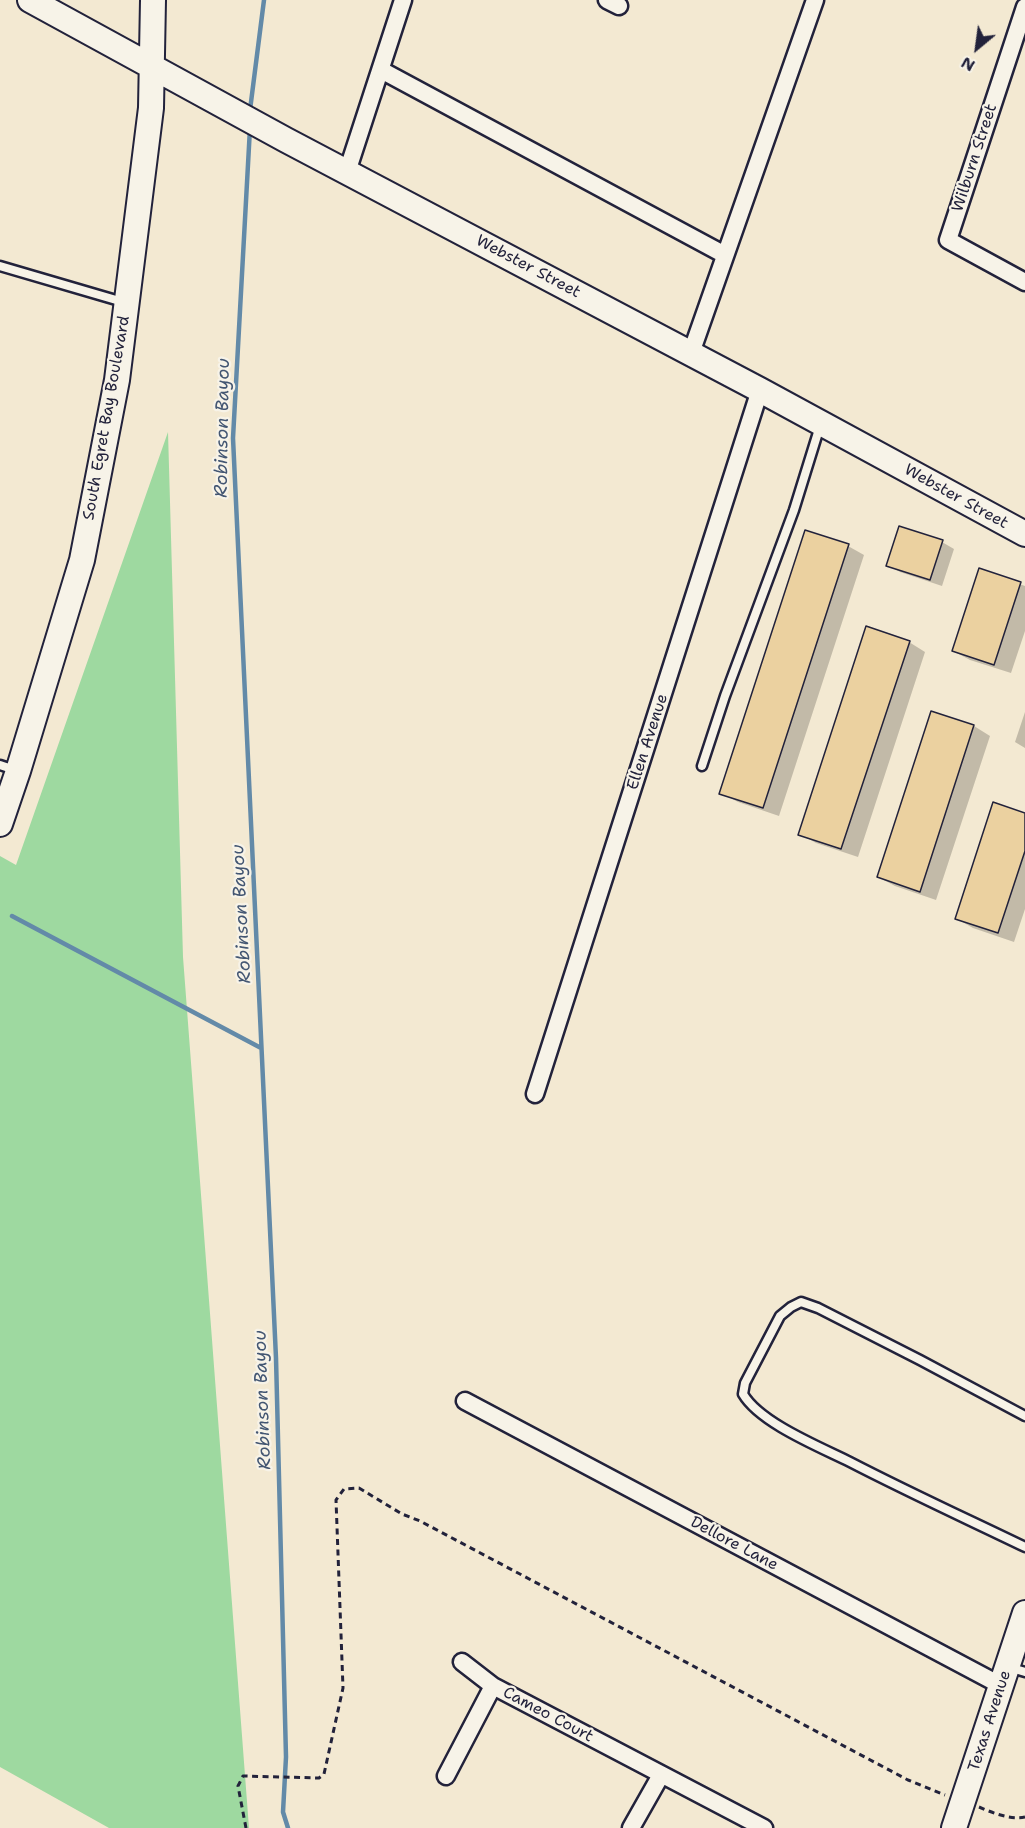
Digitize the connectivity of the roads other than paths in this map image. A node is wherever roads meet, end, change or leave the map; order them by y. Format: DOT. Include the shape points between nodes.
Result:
graph roads {
  1 [pos="30,0"];
  2 [pos="153,0"];
  3 [pos="403,0"];
  4 [pos="815,0"];
  5 [pos="1025,7"];
  6 [pos="1022,30"];
  7 [pos="152,67"];
  8 [pos="381,70"];
  9 [pos="347,172"];
  10 [pos="725,255"];
  11 [pos="0,266"];
  12 [pos="1025,282"];
  13 [pos="126,303"];
  14 [pos="691,353"];
  15 [pos="760,390"];
  16 [pos="821,423"];
  17 [pos="1025,534"];
  18 [pos="702,766"];
  19 [pos="9,768"];
  20 [pos="0,824"];
  21 [pos="535,1095"];
  22 [pos="465,1401"];
  23 [pos="1025,1416"];
  24 [pos="1025,1547"];
  25 [pos="1025,1613"];
  26 [pos="462,1662"];
  27 [pos="1012,1675"];
  28 [pos="493,1686"];
  29 [pos="661,1775"];
  30 [pos="446,1776"];
  31 [pos="631,1828"];
  32 [pos="764,1828"];
  33 [pos="954,1828"];
  1 -- 7 [label="street, Webster Street"];
  2 -- 7 [label="street, South Egret Bay Boulevard"];
  3 -- 8 [label="street"];
  4 -- 10 [label="street"];
  5 -- 6 [label="street, Wilburn Street"];
  6 -- 12 [label="street, Wilburn Street" via="948,240"];
  7 -- 9 [label="street, Webster Street"];
  7 -- 13 [label="street, South Egret Bay Boulevard" via="152,108"];
  8 -- 9 [label="street"];
  8 -- 10 [label="street"];
  9 -- 14 [label="street, Webster Street"];
  10 -- 14 [label="street"];
  11 -- 13 [label="lane"];
  13 -- 19 [label="street, South Egret Bay Boulevard" via="117,380 82,560"];
  14 -- 15 [label="street, Webster Street"];
  15 -- 16 [label="street, Webster Street"];
  15 -- 21 [label="street, Ellen Avenue"];
  16 -- 17 [label="street, Webster Street"];
  16 -- 18 [label="lane" via="794,510"];
  19 -- 20 [label="street, South Egret Bay Boulevard"];
  22 -- 27 [label="street, Dellore Lane"];
  23 -- 24 [label="lane" via="801,1302 780,1316 743,1394 749,1404 790,1431"];
  25 -- 27 [label="street, Texas Avenue"];
  26 -- 28 [label="street"];
  27 -- 33 [label="street, Texas Avenue"];
  28 -- 29 [label="street, Cameo Court"];
  28 -- 30 [label="street, Cameo Court"];
  29 -- 31 [label="street"];
  29 -- 32 [label="street, Cameo Court"];
}
